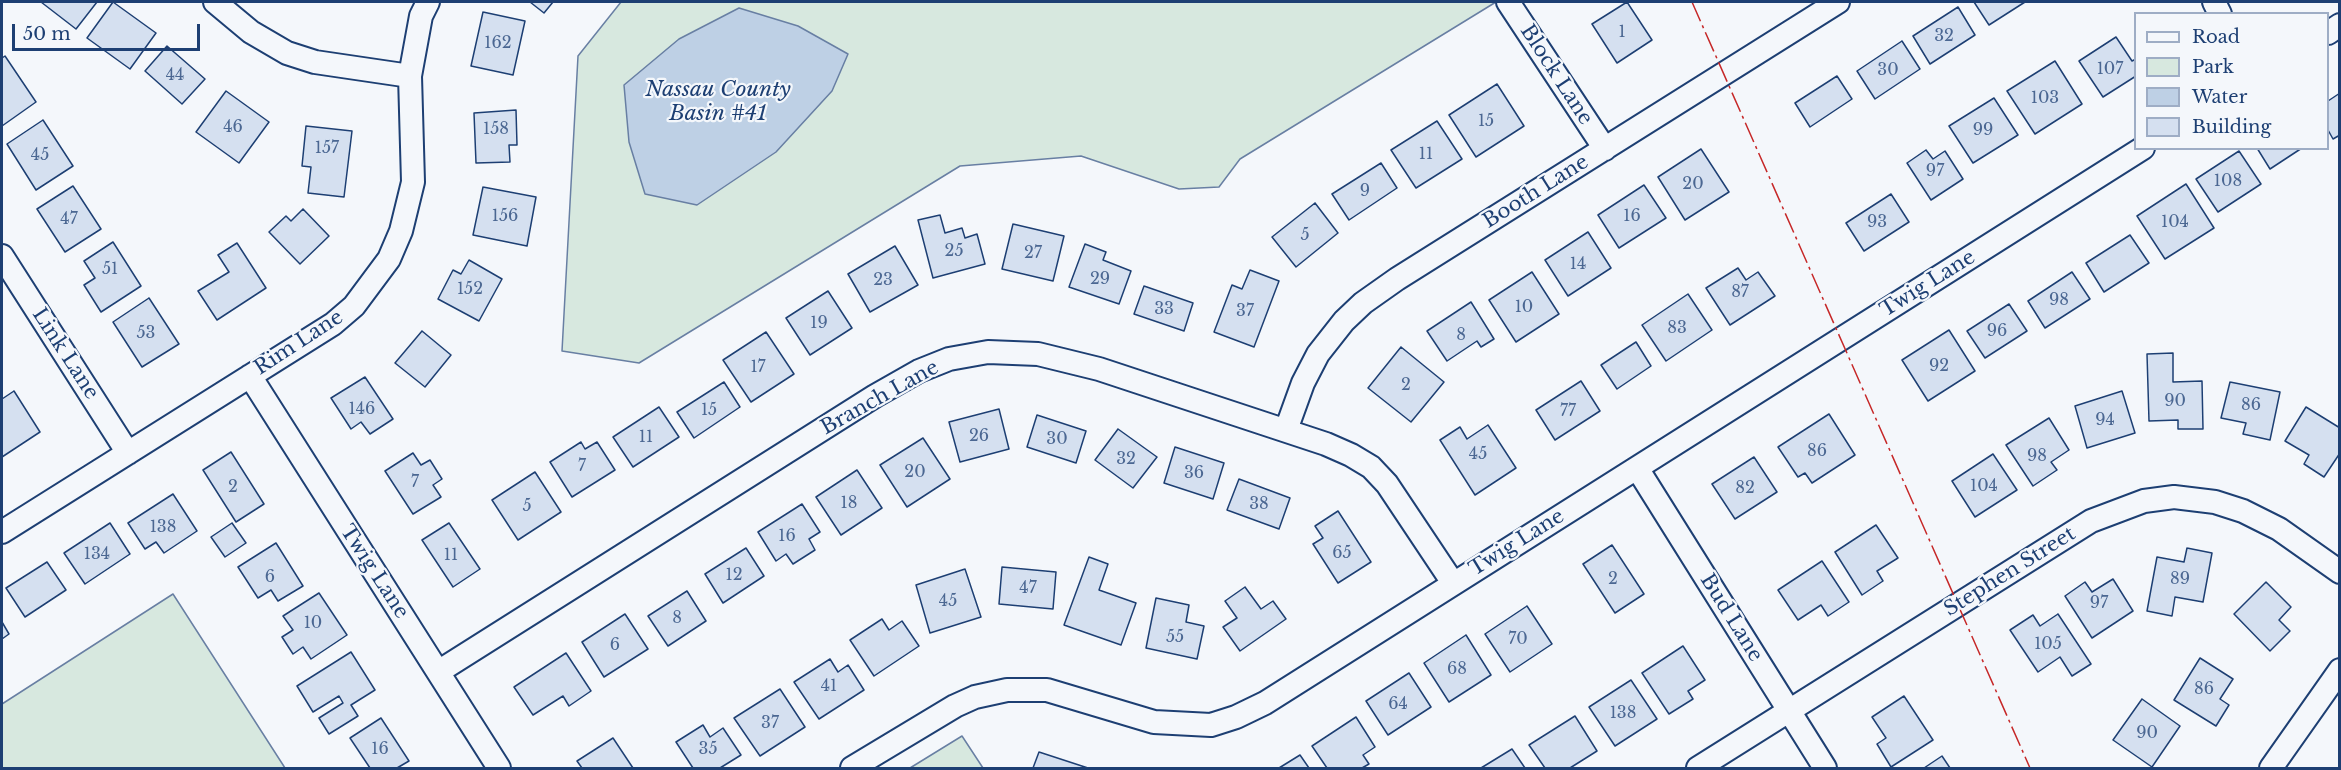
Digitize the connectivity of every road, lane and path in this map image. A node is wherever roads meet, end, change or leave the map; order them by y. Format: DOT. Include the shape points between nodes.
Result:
graph roads {
  1 [pos="215,2"];
  2 [pos="428,2"];
  3 [pos="1508,2"];
  4 [pos="1838,2"];
  5 [pos="410,76"];
  6 [pos="1605,149"];
  7 [pos="2140,150"];
  8 [pos="2,256"];
  9 [pos="250,376"];
  10 [pos="1286,430"];
  11 [pos="128,453"];
  12 [pos="1637,468"];
  13 [pos="2,532"];
  14 [pos="2340,572"];
  15 [pos="1453,583"];
  16 [pos="2340,670"];
  17 [pos="438,672"];
  18 [pos="1789,711"];
  19 [pos="499,768"];
  20 [pos="852,768"];
  21 [pos="1698,768"];
  22 [pos="1826,768"];
  23 [pos="2271,768"];
  1 -- 5 [label="street" via="251,32 287,53 315,62"];
  2 -- 5 [label="street, Rim Lane" via="421,16"];
  3 -- 6 [label="street, Block Lane"];
  4 -- 6 [label="street, Booth Lane"];
  5 -- 9 [label="street, Rim Lane" via="413,182 401,231 389,259 354,306 333,324"];
  6 -- 10 [label="street, Booth Lane" via="1363,303 1318,354"];
  7 -- 12 [label="street, Twig Lane"];
  8 -- 11 [label="street, Link Lane"];
  9 -- 11 [label="street, Rim Lane"];
  9 -- 17 [label="street, Twig Lane"];
  10 -- 15 [label="street, Branch Lane" via="1351,455 1371,468 1399,500"];
  10 -- 17 [label="street, Branch Lane" via="1099,369 1038,354 988,352 949,359 875,396"];
  11 -- 13 [label="street, Rim Lane"];
  12 -- 15 [label="street, Twig Lane"];
  12 -- 18 [label="street, Bud Lane"];
  14 -- 18 [label="street, Stephen Street" via="2279,530 2243,511 2215,502 2174,497 2144,501 2091,521"];
  15 -- 20 [label="street, Twig Lane" via="1265,702 1211,725 1154,723 1047,690 1007,690 955,706"];
  16 -- 23 [label="street"];
  17 -- 19 [label="street, Twig Lane"];
  18 -- 21 [label="street, Stephen Street"];
  18 -- 22 [label="street, Bud Lane"];
}
